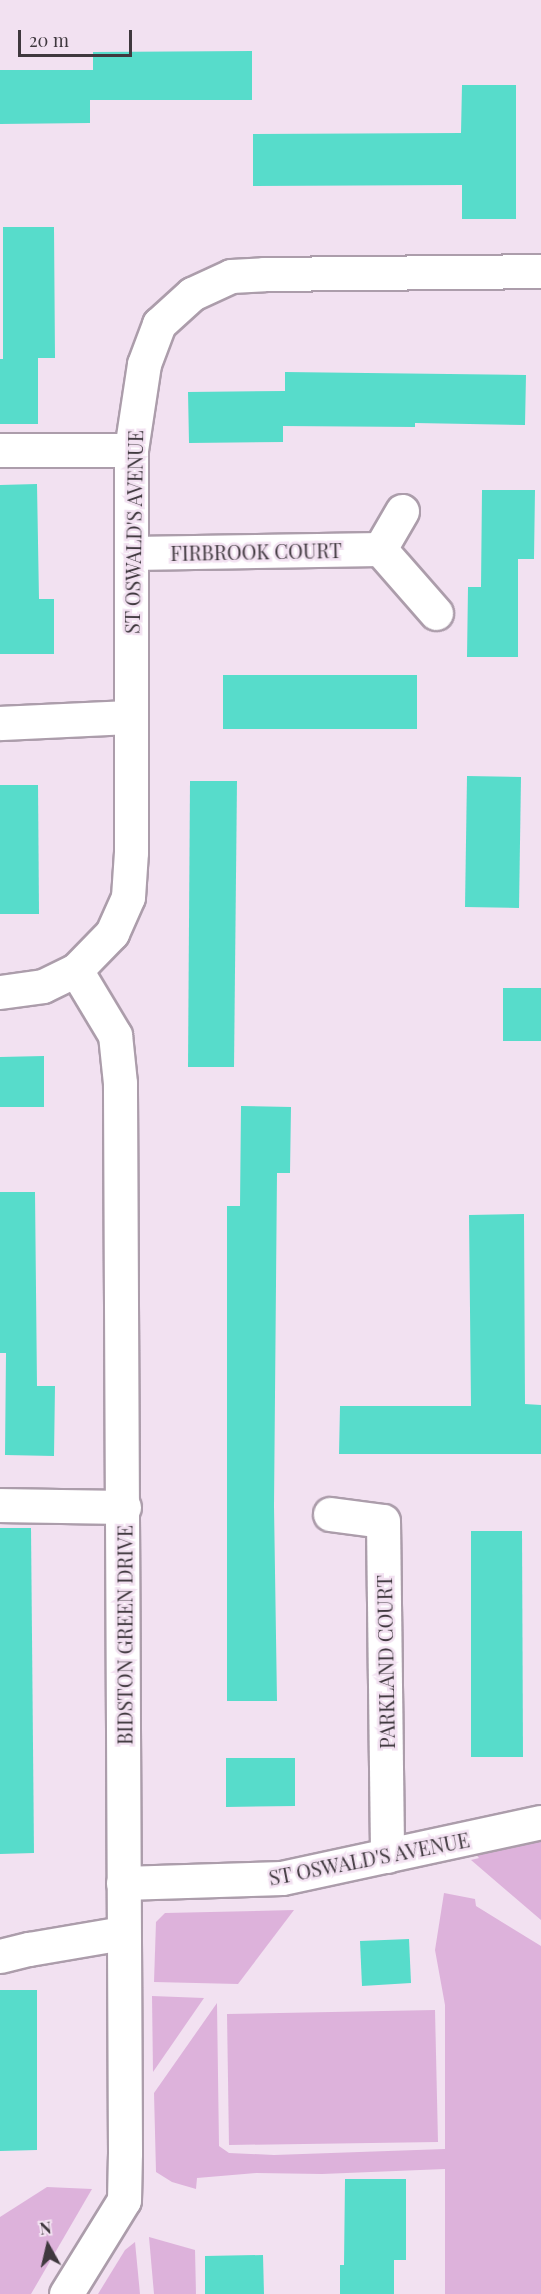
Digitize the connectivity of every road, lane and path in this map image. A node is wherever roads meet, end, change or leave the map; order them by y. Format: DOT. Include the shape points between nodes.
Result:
graph roads {
  1 [pos="541,271"];
  2 [pos="0,450"];
  3 [pos="131,450"];
  4 [pos="402,511"];
  5 [pos="380,549"];
  6 [pos="132,553"];
  7 [pos="436,613"];
  8 [pos="129,717"];
  9 [pos="0,723"];
  10 [pos="76,970"];
  11 [pos="0,992"];
  12 [pos="0,1505"];
  13 [pos="124,1507"];
  14 [pos="330,1514"];
  15 [pos="541,1822"];
  16 [pos="387,1856"];
  17 [pos="123,1883"];
  18 [pos="123,1933"];
  19 [pos="0,1956"];
  20 [pos="66,2294"];
  1 -- 3 [label="street, ST OSWALD'S AVENUE" via="231,276 192,294 159,324 144,364"];
  2 -- 3 [label="street"];
  3 -- 6 [label="street, ST OSWALD'S AVENUE"];
  4 -- 5 [label="street"];
  5 -- 6 [label="street, FIRBROOK COURT"];
  5 -- 7 [label="street"];
  6 -- 8 [label="street, ST OSWALD'S AVENUE"];
  8 -- 9 [label="street"];
  8 -- 10 [label="street, ST OSWALD'S AVENUE" via="128,897 112,933"];
  10 -- 11 [label="street, ST OSWALD'S AVENUE" via="43,986"];
  10 -- 13 [label="street, BIDSTON GREEN DRIVE" via="115,1035 120,1083"];
  12 -- 13 [label="street"];
  13 -- 17 [label="street, BIDSTON GREEN DRIVE"];
  14 -- 16 [label="street, PARKLAND COURT" via="383,1521"];
  15 -- 16 [label="street, ST OSWALD'S AVENUE"];
  16 -- 17 [label="street, ST OSWALD'S AVENUE" via="282,1878"];
  17 -- 18 [label="street, BIDSTON GREEN DRIVE"];
  18 -- 19 [label="street"];
  18 -- 20 [label="street, BIDSTON GREEN DRIVE" via="124,2200"];
}
